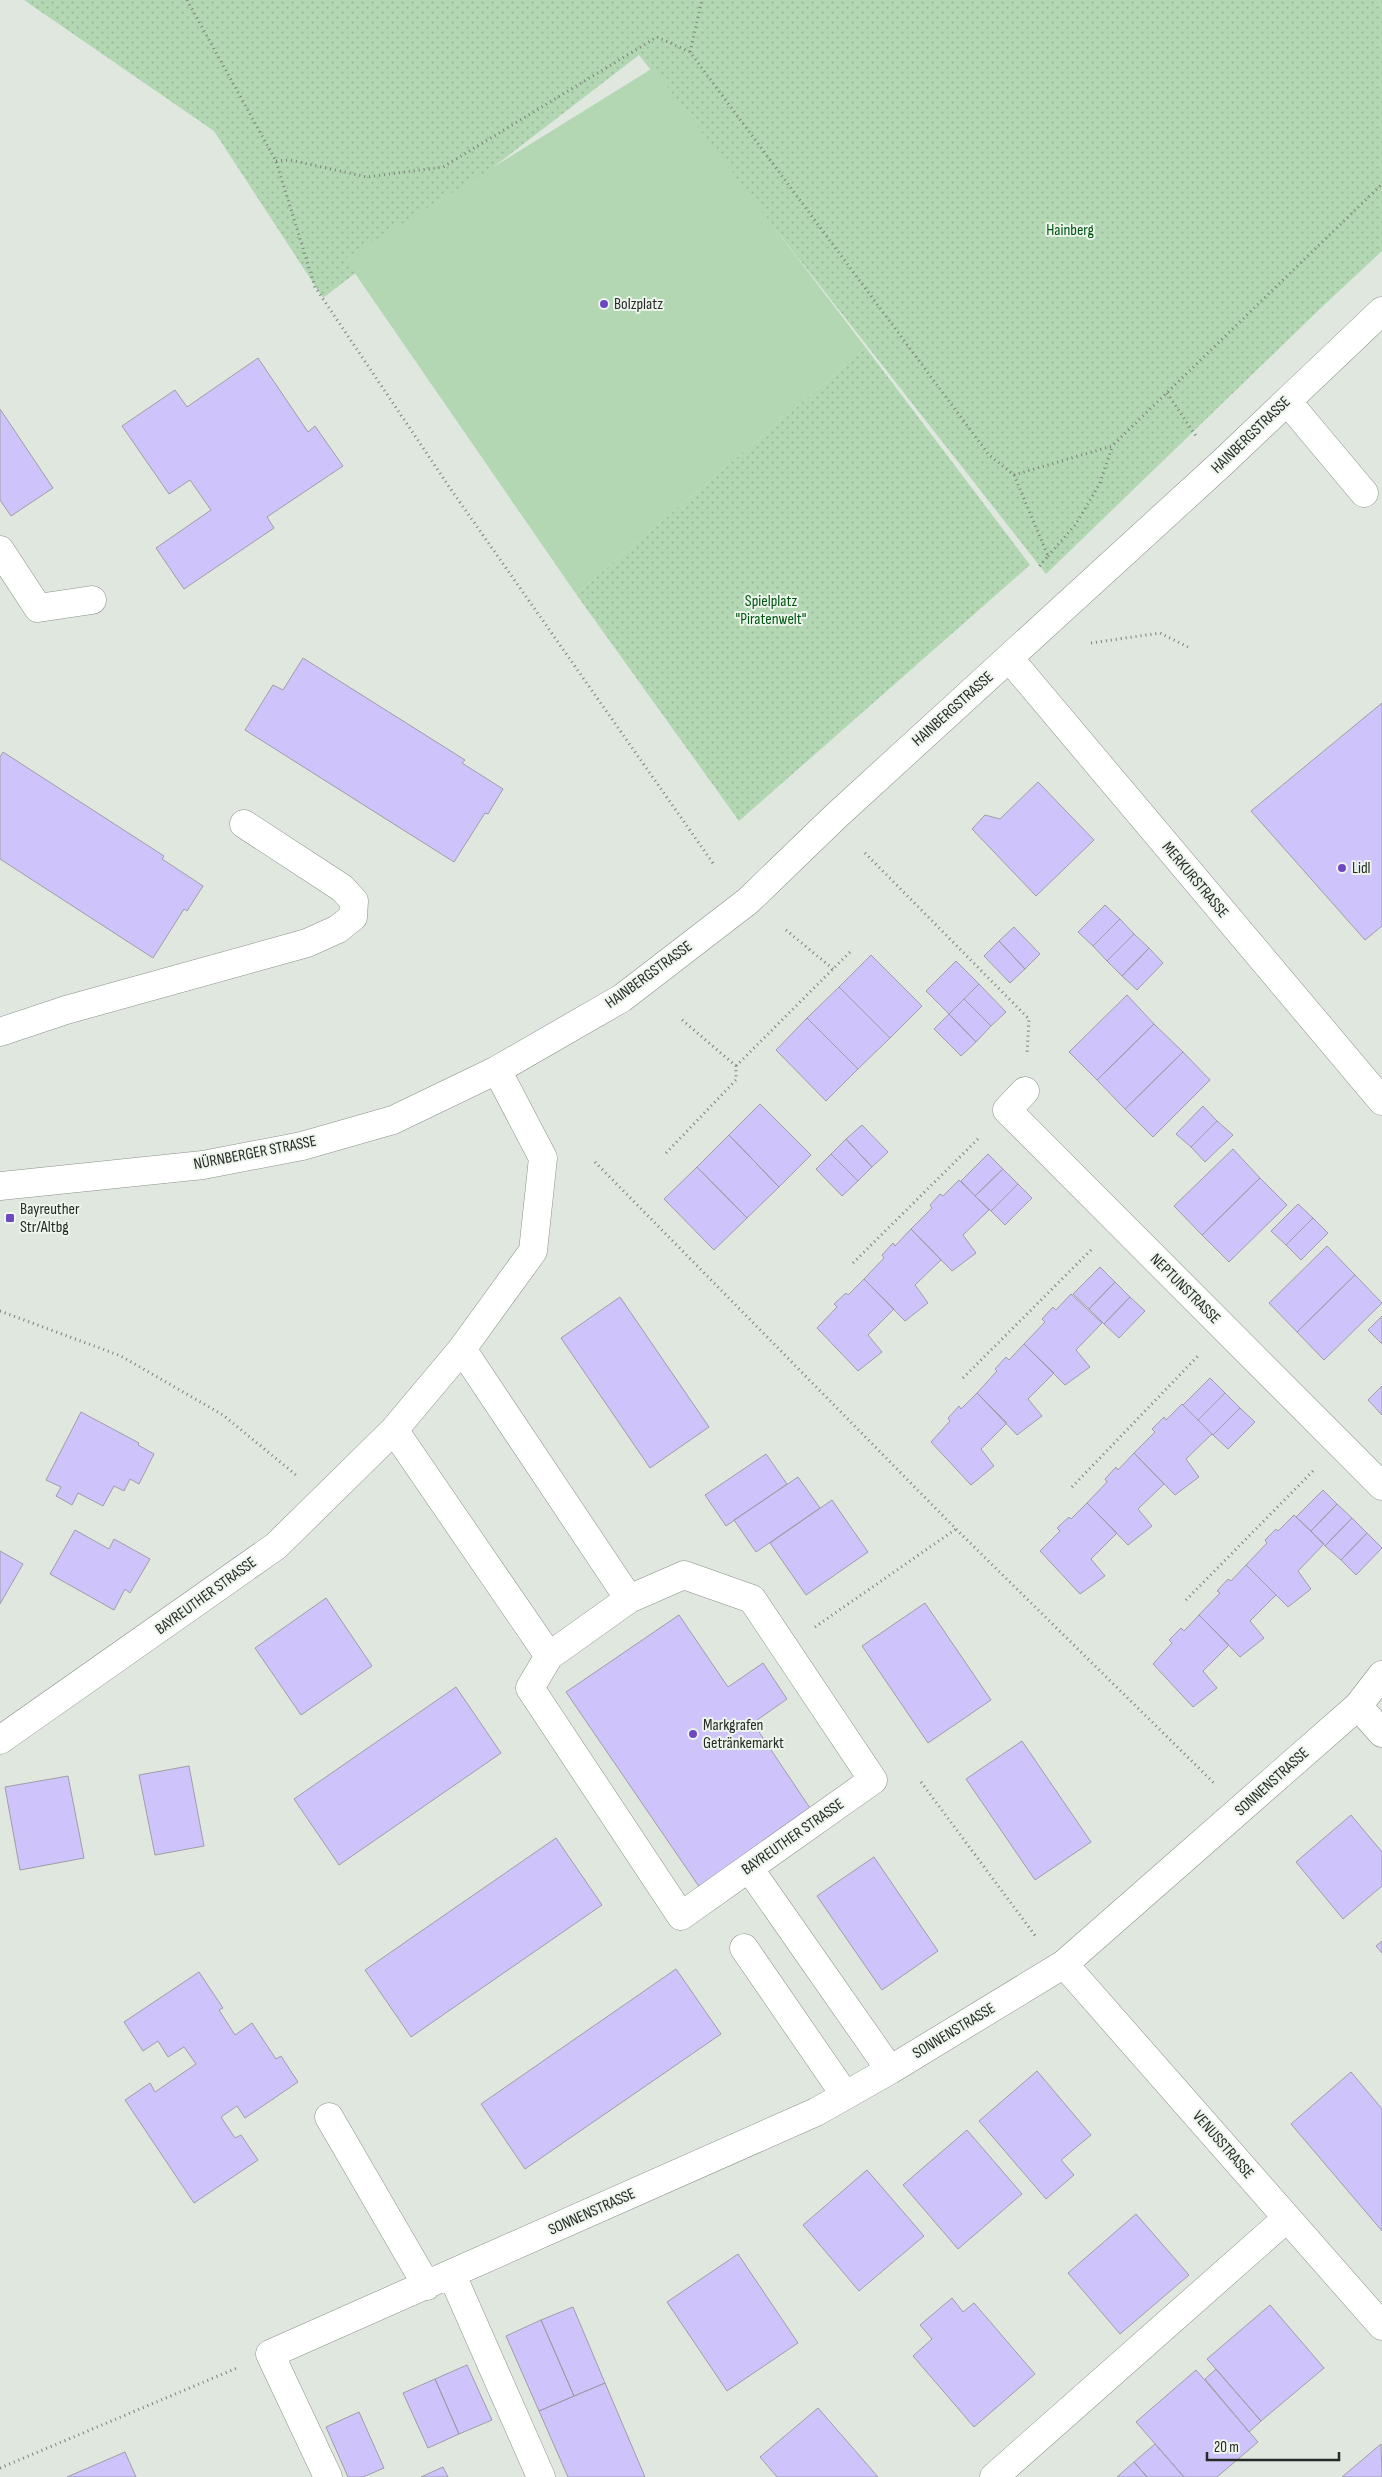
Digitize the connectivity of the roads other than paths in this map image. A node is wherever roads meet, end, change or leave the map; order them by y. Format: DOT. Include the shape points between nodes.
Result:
graph roads {
  1 [pos="1382,311"];
  2 [pos="1287,401"];
  3 [pos="1364,493"];
  4 [pos="0,550"];
  5 [pos="92,600"];
  6 [pos="1009,658"];
  7 [pos="244,824"];
  8 [pos="0,1032"];
  9 [pos="497,1070"];
  10 [pos="1371,1070"];
  11 [pos="1016,1100"];
  12 [pos="1382,1101"];
  13 [pos="0,1186"];
  14 [pos="462,1349"];
  15 [pos="394,1430"];
  16 [pos="1382,1486"];
  17 [pos="629,1599"];
  18 [pos="549,1656"];
  19 [pos="1382,1675"];
  20 [pos="1358,1706"];
  21 [pos="1382,1733"];
  22 [pos="0,1740"];
  23 [pos="749,1868"];
  24 [pos="744,1948"];
  25 [pos="1064,1964"];
  26 [pos="890,2070"];
  27 [pos="845,2095"];
  28 [pos="329,2117"];
  29 [pos="1287,2218"];
  30 [pos="452,2275"];
  31 [pos="427,2286"];
  32 [pos="1382,2326"];
  33 [pos="328,2477"];
  34 [pos="541,2477"];
  35 [pos="994,2477"];
  1 -- 2 [label="street, HAINBERGSTRASSE"];
  2 -- 3 [label="street"];
  2 -- 6 [label="street, HAINBERGSTRASSE"];
  4 -- 5 [label="street" via="38,608"];
  6 -- 9 [label="street, HAINBERGSTRASSE" via="748,901 622,998"];
  6 -- 10 [label="street, MERKURSTRASSE"];
  7 -- 8 [label="street" via="342,888 354,901 353,917 338,929 306,942"];
  9 -- 13 [label="street, NÜRNBERGER STRASSE" via="394,1120 302,1146 203,1165"];
  9 -- 14 [label="street, BAYREUTHER STRASSE" via="543,1158 533,1251"];
  10 -- 12 [label="street, MERKURSTRASSE"];
  11 -- 16 [label="street, NEPTUNSTRASSE" via="1119,1222"];
  14 -- 15 [label="street, BAYREUTHER STRASSE"];
  14 -- 17 [label="street"];
  15 -- 18 [label="street"];
  15 -- 22 [label="street, BAYREUTHER STRASSE" via="276,1546"];
  17 -- 18 [label="street, BAYREUTHER STRASSE"];
  17 -- 23 [label="street, BAYREUTHER STRASSE" via="684,1575 752,1599 873,1780"];
  18 -- 23 [label="street, BAYREUTHER STRASSE" via="530,1688 681,1916"];
  19 -- 20 [label="street, SONNENSTRASSE"];
  20 -- 21 [label="street"];
  20 -- 25 [label="street, SONNENSTRASSE"];
  23 -- 26 [label="street"];
  24 -- 27 [label="street"];
  25 -- 26 [label="street, SONNENSTRASSE"];
  25 -- 29 [label="street, VENUSSTRASSE"];
  26 -- 27 [label="street, SONNENSTRASSE"];
  27 -- 30 [label="street, SONNENSTRASSE" via="816,2112"];
  28 -- 31 [label="street"];
  29 -- 32 [label="street, VENUSSTRASSE"];
  29 -- 35 [label="street"];
  30 -- 31 [label="street, SONNENSTRASSE"];
  30 -- 34 [label="street"];
  31 -- 33 [label="street, SONNENSTRASSE" via="270,2354"];
}
